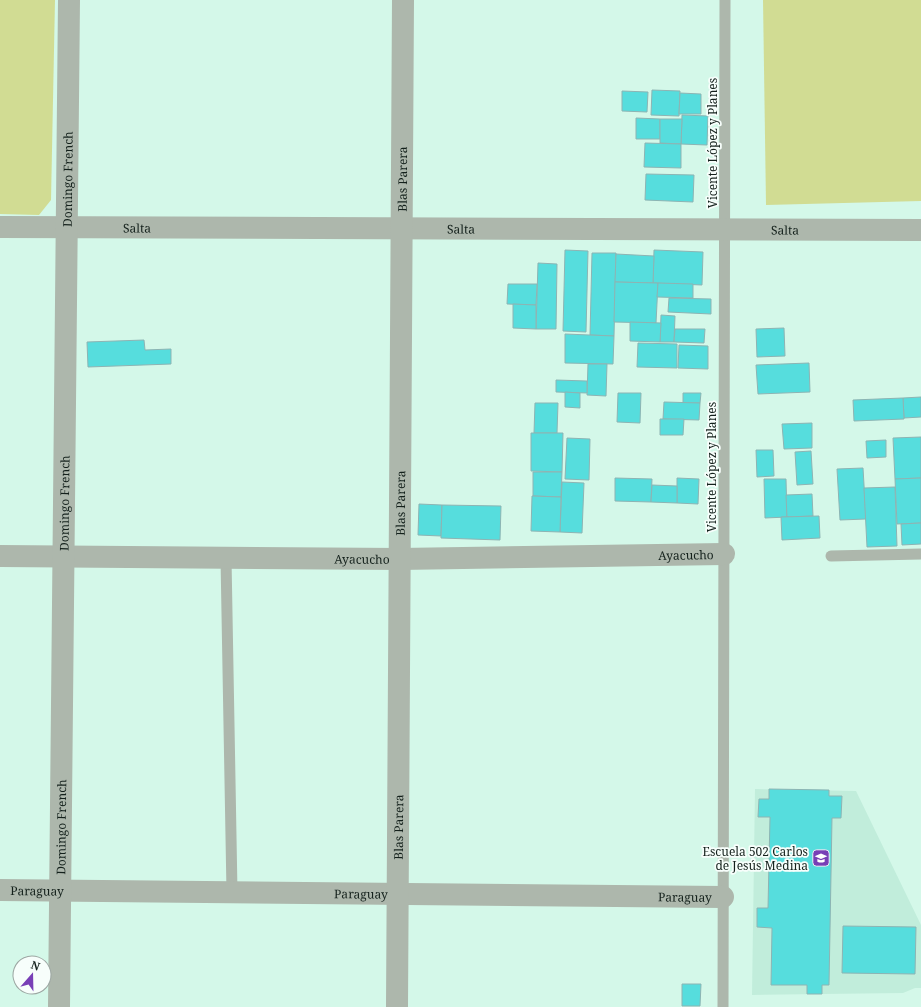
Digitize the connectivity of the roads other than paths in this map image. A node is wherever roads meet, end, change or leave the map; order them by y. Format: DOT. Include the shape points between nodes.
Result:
graph roads {
  1 [pos="69,0"];
  2 [pos="403,0"];
  3 [pos="725,0"];
  4 [pos="0,227"];
  5 [pos="67,227"];
  6 [pos="402,228"];
  7 [pos="724,230"];
  8 [pos="921,230"];
  9 [pos="724,554"];
  10 [pos="921,554"];
  11 [pos="0,556"];
  12 [pos="63,556"];
  13 [pos="831,556"];
  14 [pos="226,558"];
  15 [pos="400,559"];
  16 [pos="0,890"];
  17 [pos="60,890"];
  18 [pos="232,892"];
  19 [pos="398,894"];
  20 [pos="723,897"];
  21 [pos="59,1007"];
  22 [pos="397,1007"];
  23 [pos="722,1007"];
  1 -- 5 [label="street, Domingo French"];
  2 -- 6 [label="street, Blas Parera"];
  3 -- 7 [label="lane, Vicente López y Planes"];
  4 -- 5 [label="street, Salta"];
  5 -- 6 [label="street, Salta"];
  5 -- 12 [label="street, Domingo French"];
  6 -- 7 [label="street, Salta"];
  6 -- 15 [label="street, Blas Parera"];
  7 -- 8 [label="street, Salta"];
  7 -- 9 [label="lane, Vicente López y Planes"];
  9 -- 15 [label="street, Ayacucho"];
  9 -- 20 [label="lane, Vicente López y Planes"];
  10 -- 13 [label="lane"];
  11 -- 12 [label="street, Ayacucho"];
  12 -- 14 [label="street, Ayacucho"];
  12 -- 17 [label="street, Domingo French"];
  14 -- 15 [label="street, Ayacucho"];
  14 -- 18 [label="lane"];
  15 -- 19 [label="street, Blas Parera"];
  16 -- 17 [label="street, Paraguay"];
  17 -- 18 [label="street, Paraguay"];
  17 -- 21 [label="street, Domingo French"];
  18 -- 19 [label="street, Paraguay"];
  19 -- 20 [label="street, Paraguay"];
  19 -- 22 [label="street, Blas Parera"];
  20 -- 23 [label="lane, Vicente López y Planes"];
}
